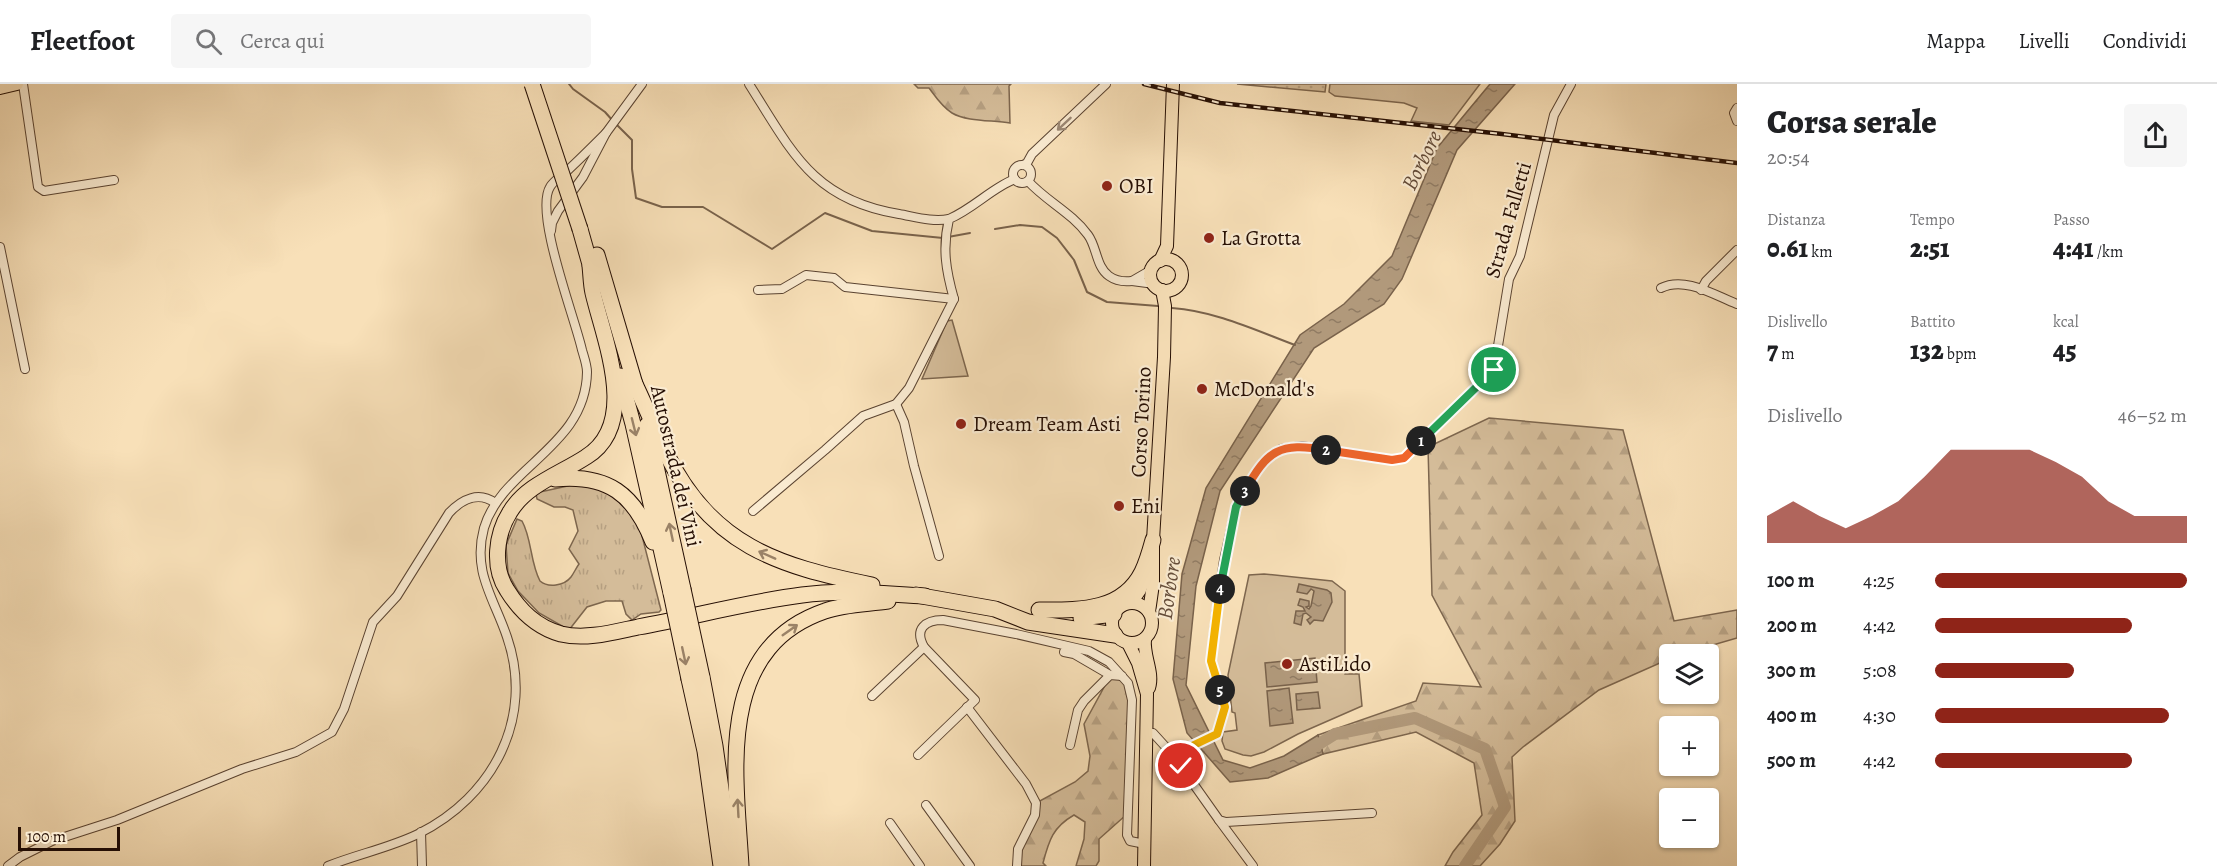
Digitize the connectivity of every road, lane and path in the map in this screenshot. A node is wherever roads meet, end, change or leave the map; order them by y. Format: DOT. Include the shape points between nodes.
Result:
graph roads {
  1 [pos="17,84"];
  2 [pos="23,84"];
  3 [pos="532,84"];
  4 [pos="543,84"];
  5 [pos="642,84"];
  6 [pos="749,84"];
  7 [pos="1106,84"];
  8 [pos="1173,84"];
  9 [pos="1571,84"];
  10 [pos="0,88"];
  11 [pos="1737,108"];
  12 [pos="1737,121"];
  13 [pos="606,133"];
  14 [pos="1023,165"];
  15 [pos="1015,179"];
  16 [pos="114,180"];
  17 [pos="1028,181"];
  18 [pos="948,223"];
  19 [pos="584,228"];
  20 [pos="551,236"];
  21 [pos="1167,246"];
  22 [pos="0,247"];
  23 [pos="1737,250"];
  24 [pos="1173,261"];
  25 [pos="590,266"];
  26 [pos="1154,271"];
  27 [pos="1661,288"];
  28 [pos="758,290"];
  29 [pos="1167,290"];
  30 [pos="1701,290"];
  31 [pos="954,299"];
  32 [pos="1737,304"];
  33 [pos="26,369"];
  34 [pos="634,382"];
  35 [pos="897,404"];
  36 [pos="546,480"];
  37 [pos="495,503"];
  38 [pos="753,511"];
  39 [pos="1153,540"];
  40 [pos="939,556"];
  41 [pos="677,591"];
  42 [pos="925,596"];
  43 [pos="1131,603"];
  44 [pos="994,609"];
  45 [pos="1039,610"];
  46 [pos="1149,612"];
  47 [pos="1114,614"];
  48 [pos="1115,635"];
  49 [pos="1145,639"];
  50 [pos="1128,644"];
  51 [pos="924,647"];
  52 [pos="1064,652"];
  53 [pos="1110,675"];
  54 [pos="1122,676"];
  55 [pos="696,678"];
  56 [pos="1147,694"];
  57 [pos="872,696"];
  58 [pos="967,707"];
  59 [pos="1148,733"];
  60 [pos="1070,745"];
  61 [pos="1177,753"];
  62 [pos="918,755"];
  63 [pos="926,805"];
  64 [pos="1372,813"];
  65 [pos="1219,820"];
  66 [pos="890,823"];
  67 [pos="421,832"];
  68 [pos="1145,844"];
  69 [pos="8,866"];
  70 [pos="328,866"];
  71 [pos="422,866"];
  72 [pos="721,866"];
  73 [pos="732,866"];
  74 [pos="741,866"];
  75 [pos="920,866"];
  76 [pos="970,866"];
  77 [pos="1017,866"];
  78 [pos="1144,866"];
  79 [pos="1253,866"];
  1 -- 10 [label="main road"];
  2 -- 16 [label="street" via="38,187 44,191"];
  3 -- 19 [label="highway, Autostrada dei Vini, bridge"];
  4 -- 19 [label="highway, Autostrada dei Vini"];
  5 -- 13 [label="street"];
  6 -- 18 [label="street" via="794,155 837,194 878,211"];
  7 -- 14 [label="street, one-way"];
  8 -- 21 [label="main road, Corso Torino"];
  9 -- 61 [label="street, Strada Falletti" via="1554,115 1520,256 1509,279 1494,370 1404,458 1392,460 1301,446 1281,449 1264,461 1236,507 1224,560 1211,661 1225,707 1217,734"];
  11 -- 12 [label="street"];
  13 -- 20 [label="street" via="583,177 558,211"];
  13 -- 20 [label="street" via="550,186 546,216"];
  14 -- 15 [label="street" via="1014,171"];
  14 -- 17 [label="street" via="1031,173"];
  15 -- 17 [label="street" via="1020,183"];
  15 -- 18 [label="street"];
  17 -- 26 [label="street" via="1080,224 1093,242 1105,273 1116,280 1148,283"];
  18 -- 31 [label="street" via="945,269"];
  19 -- 25 [label="highway, Autostrada dei Vini"];
  19 -- 34 [label="highway, Autostrada dei Vini"];
  20 -- 37 [label="street" via="587,371 584,398 556,442"];
  21 -- 24 [label="main road, Corso Torino"];
  21 -- 26 [label="main road, Corso Torino"];
  22 -- 33 [label="street"];
  23 -- 30 [label="street"];
  24 -- 26 [label="main road"];
  24 -- 29 [label="main road, Corso Torino" via="1181,274 1179,284"];
  25 -- 36 [label="highway" via="592,290 612,365 616,402 609,430 596,451"];
  25 -- 41 [label="highway, Autostrada dei Vini, one-way"];
  26 -- 29 [label="main road"];
  27 -- 30 [label="street" via="1682,283"];
  28 -- 31 [label="street" via="782,289 806,275 834,278 845,287"];
  29 -- 39 [label="main road, Corso Torino"];
  30 -- 32 [label="street"];
  31 -- 35 [label="street"];
  41 -- 34 [label="highway, Autostrada dei Vini, one-way" via="646,422"];
  42 -- 34 [label="highway, one-way" via="806,570 758,551 726,531 708,515 675,470"];
  35 -- 38 [label="street" via="863,416"];
  35 -- 40 [label="street"];
  36 -- 41 [label="highway" via="577,477 599,481 623,494 640,514"];
  36 -- 42 [label="highway" via="527,492 510,512 499,537 497,561 503,584 518,607 535,622 563,634 605,633 810,594"];
  37 -- 67 [label="street" via="484,528 482,576 514,656 517,683 511,728 475,793"];
  37 -- 69 [label="street" via="473,497 449,513 397,596 373,622 344,709 332,732 296,752 52,841"];
  39 -- 43 [label="main road, Corso Torino" via="1140,590"];
  39 -- 45 [label="highway" via="1143,570 1122,596 1089,608"];
  39 -- 46 [label="main road, Corso Torino"];
  41 -- 55 [label="highway, Autostrada dei Vini, bridge"];
  42 -- 44 [label="highway"];
  74 -- 42 [label="highway, one-way" via="737,731 745,690 762,659 785,632 822,612"];
  43 -- 46 [label="main road"];
  43 -- 47 [label="main road"];
  44 -- 45 [label="highway"];
  44 -- 48 [label="highway" via="1028,622"];
  45 -- 47 [label="highway" via="1085,618"];
  46 -- 49 [label="main road, Corso Torino" via="1152,623"];
  47 -- 48 [label="main road" via="1111,625"];
  48 -- 50 [label="main road"];
  49 -- 50 [label="main road"];
  49 -- 56 [label="main road, Corso Torino" via="1151,680"];
  50 -- 56 [label="main road, Corso Torino"];
  51 -- 54 [label="street" via="920,640 926,623 943,620 1089,651 1109,662"];
  51 -- 57 [label="street"];
  51 -- 58 [label="street" via="975,700"];
  52 -- 53 [label="street"];
  53 -- 54 [label="street"];
  53 -- 60 [label="street" via="1078,710"];
  54 -- 68 [label="street" via="1132,700 1127,835 1130,841"];
  55 -- 72 [label="highway, Autostrada dei Vini"];
  55 -- 73 [label="highway, Autostrada dei Vini" via="715,747"];
  56 -- 59 [label="main road, Corso Torino"];
  58 -- 62 [label="street"];
  58 -- 77 [label="street" via="1036,803 1035,815 1018,849"];
  59 -- 61 [label="street"];
  59 -- 68 [label="main road, Corso Torino"];
  61 -- 65 [label="street"];
  63 -- 76 [label="street"];
  64 -- 65 [label="street"];
  65 -- 79 [label="street"];
  66 -- 75 [label="street"];
  67 -- 70 [label="street" via="397,844"];
  67 -- 71 [label="street"];
  68 -- 78 [label="main road, Corso Torino"];
}
